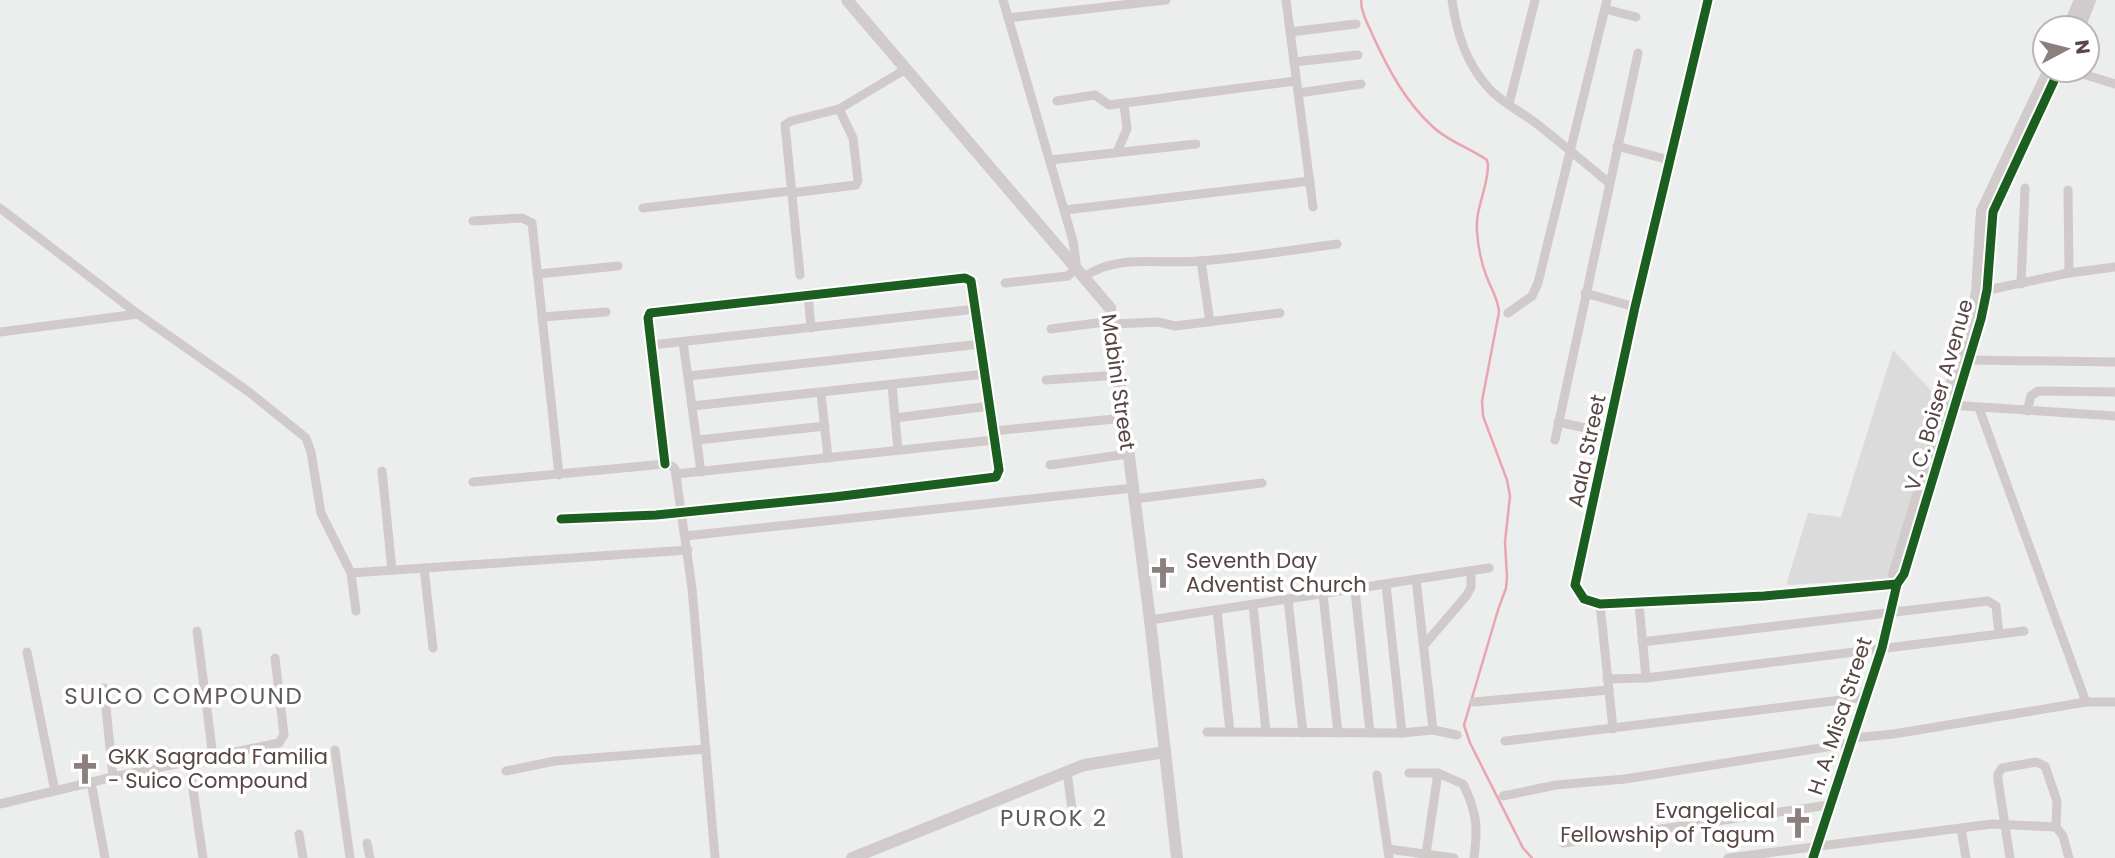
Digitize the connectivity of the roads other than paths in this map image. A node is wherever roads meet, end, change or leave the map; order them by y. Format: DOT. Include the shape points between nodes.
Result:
graph roads {
  1 [pos="847,0"];
  2 [pos="1003,0"];
  3 [pos="1166,0"];
  4 [pos="1286,0"];
  5 [pos="1452,0"];
  6 [pos="1535,0"];
  7 [pos="1708,0"];
  8 [pos="1606,5"];
  9 [pos="1008,18"];
  10 [pos="1636,18"];
  11 [pos="1356,24"];
  12 [pos="1290,32"];
  13 [pos="1638,53"];
  14 [pos="1358,55"];
  15 [pos="1294,62"];
  16 [pos="906,69"];
  17 [pos="1296,80"];
  18 [pos="1361,84"];
  19 [pos="2043,84"];
  20 [pos="2051,84"];
  21 [pos="1298,93"];
  22 [pos="1058,101"];
  23 [pos="1124,104"];
  24 [pos="1509,104"];
  25 [pos="839,109"];
  26 [pos="1196,144"];
  27 [pos="1617,146"];
  28 [pos="1569,148"];
  29 [pos="2015,151"];
  30 [pos="1117,152"];
  31 [pos="1050,160"];
  32 [pos="1669,160"];
  33 [pos="1310,181"];
  34 [pos="1609,183"];
  35 [pos="2025,188"];
  36 [pos="2068,190"];
  37 [pos="791,192"];
  38 [pos="1313,207"];
  39 [pos="0,208"];
  40 [pos="643,208"];
  41 [pos="1065,210"];
  42 [pos="473,221"];
  43 [pos="1337,244"];
  44 [pos="1201,261"];
  45 [pos="618,266"];
  46 [pos="2115,267"];
  47 [pos="1080,272"];
  48 [pos="2069,273"];
  49 [pos="538,274"];
  50 [pos="800,275"];
  51 [pos="1005,283"];
  52 [pos="2021,284"];
  53 [pos="1982,291"];
  54 [pos="808,293"];
  55 [pos="1586,293"];
  56 [pos="1635,307"];
  57 [pos="976,309"];
  58 [pos="606,312"];
  59 [pos="1280,313"];
  60 [pos="1508,313"];
  61 [pos="138,314"];
  62 [pos="542,317"];
  63 [pos="1210,322"];
  64 [pos="1113,323"];
  65 [pos="811,328"];
  66 [pos="1051,329"];
  67 [pos="0,332"];
  68 [pos="683,342"];
  69 [pos="981,344"];
  70 [pos="651,345"];
  71 [pos="1969,360"];
  72 [pos="2115,362"];
  73 [pos="985,374"];
  74 [pos="1119,375"];
  75 [pos="688,376"];
  76 [pos="1046,380"];
  77 [pos="891,386"];
  78 [pos="2115,392"];
  79 [pos="821,393"];
  80 [pos="1950,405"];
  81 [pos="692,406"];
  82 [pos="990,406"];
  83 [pos="1979,408"];
  84 [pos="2027,411"];
  85 [pos="2115,416"];
  86 [pos="895,418"];
  87 [pos="1124,418"];
  88 [pos="1558,422"];
  89 [pos="825,426"];
  90 [pos="1608,433"];
  91 [pos="994,436"];
  92 [pos="698,440"];
  93 [pos="1555,440"];
  94 [pos="898,450"];
  95 [pos="1128,454"];
  96 [pos="828,458"];
  97 [pos="665,464"];
  98 [pos="1050,465"];
  99 [pos="382,471"];
  100 [pos="701,472"];
  101 [pos="676,474"];
  102 [pos="559,475"];
  103 [pos="473,482"];
  104 [pos="1262,483"];
  105 [pos="1133,494"];
  106 [pos="682,512"];
  107 [pos="561,519"];
  108 [pos="685,536"];
  109 [pos="688,550"];
  110 [pos="424,568"];
  111 [pos="1489,568"];
  112 [pos="392,570"];
  113 [pos="1471,571"];
  114 [pos="351,573"];
  115 [pos="1898,578"];
  116 [pos="1416,579"];
  117 [pos="1385,585"];
  118 [pos="1354,590"];
  119 [pos="1323,594"];
  120 [pos="1288,600"];
  121 [pos="1600,604"];
  122 [pos="1639,604"];
  123 [pos="1253,605"];
  124 [pos="1217,610"];
  125 [pos="356,611"];
  126 [pos="1890,613"];
  127 [pos="1150,620"];
  128 [pos="197,631"];
  129 [pos="2024,631"];
  130 [pos="1999,634"];
  131 [pos="1642,642"];
  132 [pos="1425,644"];
  133 [pos="1882,648"];
  134 [pos="433,649"];
  135 [pos="27,652"];
  136 [pos="275,659"];
  137 [pos="1646,678"];
  138 [pos="1607,679"];
  139 [pos="104,688"];
  140 [pos="1609,690"];
  141 [pos="1866,697"];
  142 [pos="1474,702"];
  143 [pos="2085,702"];
  144 [pos="2115,702"];
  145 [pos="1613,729"];
  146 [pos="1433,730"];
  147 [pos="1207,732"];
  148 [pos="1230,732"];
  149 [pos="1266,732"];
  150 [pos="1303,733"];
  151 [pos="1338,733"];
  152 [pos="1370,733"];
  153 [pos="1402,733"];
  154 [pos="1457,735"];
  155 [pos="1506,741"];
  156 [pos="1852,741"];
  157 [pos="706,749"];
  158 [pos="335,750"];
  159 [pos="1165,752"];
  160 [pos="213,757"];
  161 [pos="189,762"];
  162 [pos="506,771"];
  163 [pos="1067,771"];
  164 [pos="1409,773"];
  165 [pos="1438,773"];
  166 [pos="1377,775"];
  167 [pos="113,777"];
  168 [pos="91,782"];
  169 [pos="55,791"];
  170 [pos="1503,796"];
  171 [pos="0,804"];
  172 [pos="1829,805"];
  173 [pos="1074,825"];
  174 [pos="2005,825"];
  175 [pos="2056,827"];
  176 [pos="1961,829"];
  177 [pos="299,834"];
  178 [pos="368,843"];
  179 [pos="1563,843"];
  180 [pos="1815,853"];
  181 [pos="1388,854"];
  182 [pos="1426,854"];
  183 [pos="104,858"];
  184 [pos="203,858"];
  185 [pos="303,858"];
  186 [pos="350,858"];
  187 [pos="370,858"];
  188 [pos="715,858"];
  189 [pos="852,858"];
  190 [pos="1177,858"];
  191 [pos="1454,858"];
  192 [pos="1474,858"];
  193 [pos="1728,858"];
  194 [pos="1966,858"];
  195 [pos="2010,858"];
  196 [pos="2069,858"];
  1 -- 16 [label="street, Mabini Street"];
  2 -- 9 [label="street"];
  3 -- 9 [label="street"];
  4 -- 12 [label="street"];
  5 -- 24 [label="street" via="1473,68 1491,91"];
  6 -- 24 [label="street"];
  7 -- 32 [label="street, Aala Street"];
  8 -- 10 [label="street"];
  8 -- 28 [label="street"];
  9 -- 31 [label="street"];
  11 -- 12 [label="street"];
  12 -- 15 [label="street"];
  13 -- 27 [label="street"];
  14 -- 15 [label="street"];
  15 -- 17 [label="street"];
  16 -- 25 [label="street"];
  16 -- 47 [label="street, Mabini Street"];
  17 -- 21 [label="street"];
  17 -- 23 [label="street"];
  18 -- 21 [label="street"];
  19 -- 29 [label="street, V. C. Boiser Avenue"];
  20 -- 29 [label="street, V. C. Boiser Avenue"];
  21 -- 33 [label="street"];
  22 -- 23 [label="street" via="1095,95 1109,105"];
  23 -- 30 [label="street" via="1126,129"];
  24 -- 28 [label="street"];
  25 -- 37 [label="street" via="785,125"];
  25 -- 37 [label="street" via="853,138 856,185"];
  26 -- 30 [label="street"];
  27 -- 32 [label="street"];
  27 -- 34 [label="street"];
  28 -- 34 [label="street"];
  28 -- 60 [label="street" via="1536,289"];
  29 -- 53 [label="street, V. C. Boiser Avenue" via="1993,212"];
  30 -- 31 [label="street"];
  31 -- 41 [label="street"];
  32 -- 56 [label="street, Aala Street"];
  33 -- 38 [label="street"];
  33 -- 41 [label="street"];
  34 -- 55 [label="street"];
  35 -- 52 [label="street"];
  36 -- 48 [label="street"];
  37 -- 40 [label="street"];
  37 -- 50 [label="street"];
  39 -- 61 [label="street"];
  41 -- 47 [label="street"];
  42 -- 49 [label="street" via="530,220"];
  43 -- 44 [label="street"];
  44 -- 47 [label="street" via="1127,261"];
  44 -- 63 [label="street"];
  45 -- 49 [label="street"];
  46 -- 48 [label="street"];
  47 -- 51 [label="street"];
  47 -- 64 [label="street, Mabini Street" via="1107,303"];
  48 -- 52 [label="street"];
  49 -- 62 [label="street"];
  52 -- 53 [label="street"];
  53 -- 71 [label="street, V. C. Boiser Avenue"];
  53 -- 80 [label="street, V. C. Boiser Avenue"];
  54 -- 57 [label="street" via="967,278"];
  54 -- 65 [label="street"];
  54 -- 70 [label="street" via="650,313"];
  55 -- 56 [label="street"];
  55 -- 88 [label="street"];
  56 -- 90 [label="street, Aala Street"];
  57 -- 65 [label="street"];
  57 -- 69 [label="street"];
  58 -- 62 [label="street"];
  59 -- 63 [label="street"];
  61 -- 67 [label="street"];
  61 -- 114 [label="street" via="306,438 321,513"];
  62 -- 102 [label="street"];
  63 -- 64 [label="street" via="1175,326"];
  64 -- 66 [label="street"];
  64 -- 74 [label="street, Mabini Street"];
  65 -- 68 [label="street"];
  68 -- 70 [label="street"];
  68 -- 75 [label="street"];
  69 -- 73 [label="street"];
  69 -- 75 [label="street"];
  70 -- 97 [label="street"];
  71 -- 72 [label="street"];
  71 -- 80 [label="street, V. C. Boiser Avenue"];
  73 -- 77 [label="street"];
  73 -- 82 [label="street"];
  74 -- 76 [label="street"];
  74 -- 87 [label="street, Mabini Street"];
  75 -- 81 [label="street"];
  77 -- 79 [label="street"];
  77 -- 86 [label="street"];
  78 -- 84 [label="street" via="2038,391 2031,396"];
  79 -- 81 [label="street"];
  79 -- 89 [label="street"];
  80 -- 83 [label="street"];
  80 -- 115 [label="street, V. C. Boiser Avenue"];
  81 -- 92 [label="street"];
  82 -- 86 [label="street"];
  82 -- 91 [label="street"];
  83 -- 84 [label="street"];
  83 -- 143 [label="street"];
  84 -- 85 [label="street"];
  86 -- 94 [label="street"];
  87 -- 91 [label="street"];
  87 -- 95 [label="street, Mabini Street"];
  88 -- 90 [label="street"];
  88 -- 93 [label="street"];
  89 -- 92 [label="street"];
  89 -- 96 [label="street"];
  90 -- 121 [label="street, Aala Street" via="1575,585 1584,599"];
  91 -- 94 [label="street"];
  91 -- 106 [label="street" via="999,470 994,477"];
  92 -- 100 [label="street"];
  94 -- 96 [label="street"];
  95 -- 98 [label="street"];
  95 -- 105 [label="street, Mabini Street"];
  96 -- 100 [label="street"];
  97 -- 101 [label="street"];
  97 -- 102 [label="street"];
  99 -- 112 [label="street"];
  100 -- 101 [label="street"];
  101 -- 106 [label="street"];
  102 -- 103 [label="street"];
  104 -- 105 [label="street"];
  105 -- 108 [label="street"];
  105 -- 127 [label="street, Mabini Street"];
  106 -- 107 [label="street"];
  106 -- 108 [label="street"];
  108 -- 109 [label="street"];
  109 -- 110 [label="street"];
  109 -- 157 [label="street"];
  110 -- 112 [label="street"];
  110 -- 134 [label="street"];
  111 -- 113 [label="street"];
  112 -- 114 [label="street"];
  113 -- 116 [label="street"];
  113 -- 132 [label="street" via="1467,595"];
  114 -- 125 [label="street"];
  115 -- 122 [label="street" via="1764,596"];
  115 -- 126 [label="street, H. A. Misa Street"];
  116 -- 117 [label="street"];
  116 -- 132 [label="street"];
  117 -- 118 [label="street"];
  117 -- 153 [label="street"];
  118 -- 119 [label="street"];
  118 -- 152 [label="street"];
  119 -- 120 [label="street"];
  119 -- 151 [label="street"];
  120 -- 123 [label="street"];
  120 -- 150 [label="street"];
  121 -- 122 [label="street"];
  121 -- 138 [label="street"];
  122 -- 131 [label="street"];
  123 -- 124 [label="street"];
  123 -- 149 [label="street"];
  124 -- 127 [label="street"];
  124 -- 148 [label="street"];
  126 -- 130 [label="street" via="1992,602"];
  126 -- 131 [label="street"];
  126 -- 133 [label="street, H. A. Misa Street"];
  127 -- 159 [label="street, Mabini Street"];
  128 -- 160 [label="street"];
  129 -- 130 [label="street"];
  130 -- 133 [label="street"];
  131 -- 137 [label="street"];
  132 -- 146 [label="street"];
  133 -- 137 [label="street"];
  133 -- 141 [label="street, H. A. Misa Street"];
  135 -- 169 [label="street"];
  136 -- 160 [label="street" via="282,742"];
  137 -- 138 [label="street"];
  138 -- 140 [label="street"];
  139 -- 167 [label="street"];
  140 -- 142 [label="street"];
  140 -- 145 [label="street"];
  141 -- 145 [label="street"];
  141 -- 156 [label="street, H. A. Misa Street"];
  143 -- 144 [label="street"];
  143 -- 156 [label="street"];
  145 -- 155 [label="street"];
  146 -- 153 [label="street"];
  146 -- 154 [label="street"];
  147 -- 148 [label="street"];
  148 -- 149 [label="street"];
  149 -- 150 [label="street"];
  150 -- 151 [label="street"];
  151 -- 152 [label="street"];
  152 -- 153 [label="street"];
  156 -- 170 [label="street"];
  156 -- 172 [label="street, H. A. Misa Street"];
  157 -- 162 [label="street" via="555,761"];
  157 -- 188 [label="street"];
  158 -- 186 [label="street"];
  159 -- 163 [label="street"];
  159 -- 190 [label="street, Mabini Street"];
  160 -- 161 [label="street"];
  161 -- 167 [label="street"];
  161 -- 184 [label="street"];
  163 -- 173 [label="street"];
  163 -- 189 [label="street"];
  164 -- 165 [label="street"];
  165 -- 182 [label="street"];
  165 -- 192 [label="street" via="1463,784 1474,805 1478,830"];
  166 -- 181 [label="street"];
  167 -- 168 [label="street"];
  168 -- 169 [label="street"];
  168 -- 183 [label="street"];
  169 -- 171 [label="street"];
  172 -- 179 [label="street"];
  172 -- 180 [label="street, H. A. Misa Street"];
  174 -- 175 [label="street"];
  174 -- 175 [label="street" via="1999,770 2036,762 2045,766 2054,786"];
  174 -- 176 [label="street"];
  174 -- 195 [label="street"];
  175 -- 196 [label="street"];
  176 -- 180 [label="street"];
  176 -- 194 [label="street"];
  177 -- 185 [label="street"];
  178 -- 187 [label="street"];
  180 -- 193 [label="street"];
  181 -- 182 [label="street"];
  182 -- 191 [label="street"];
}
